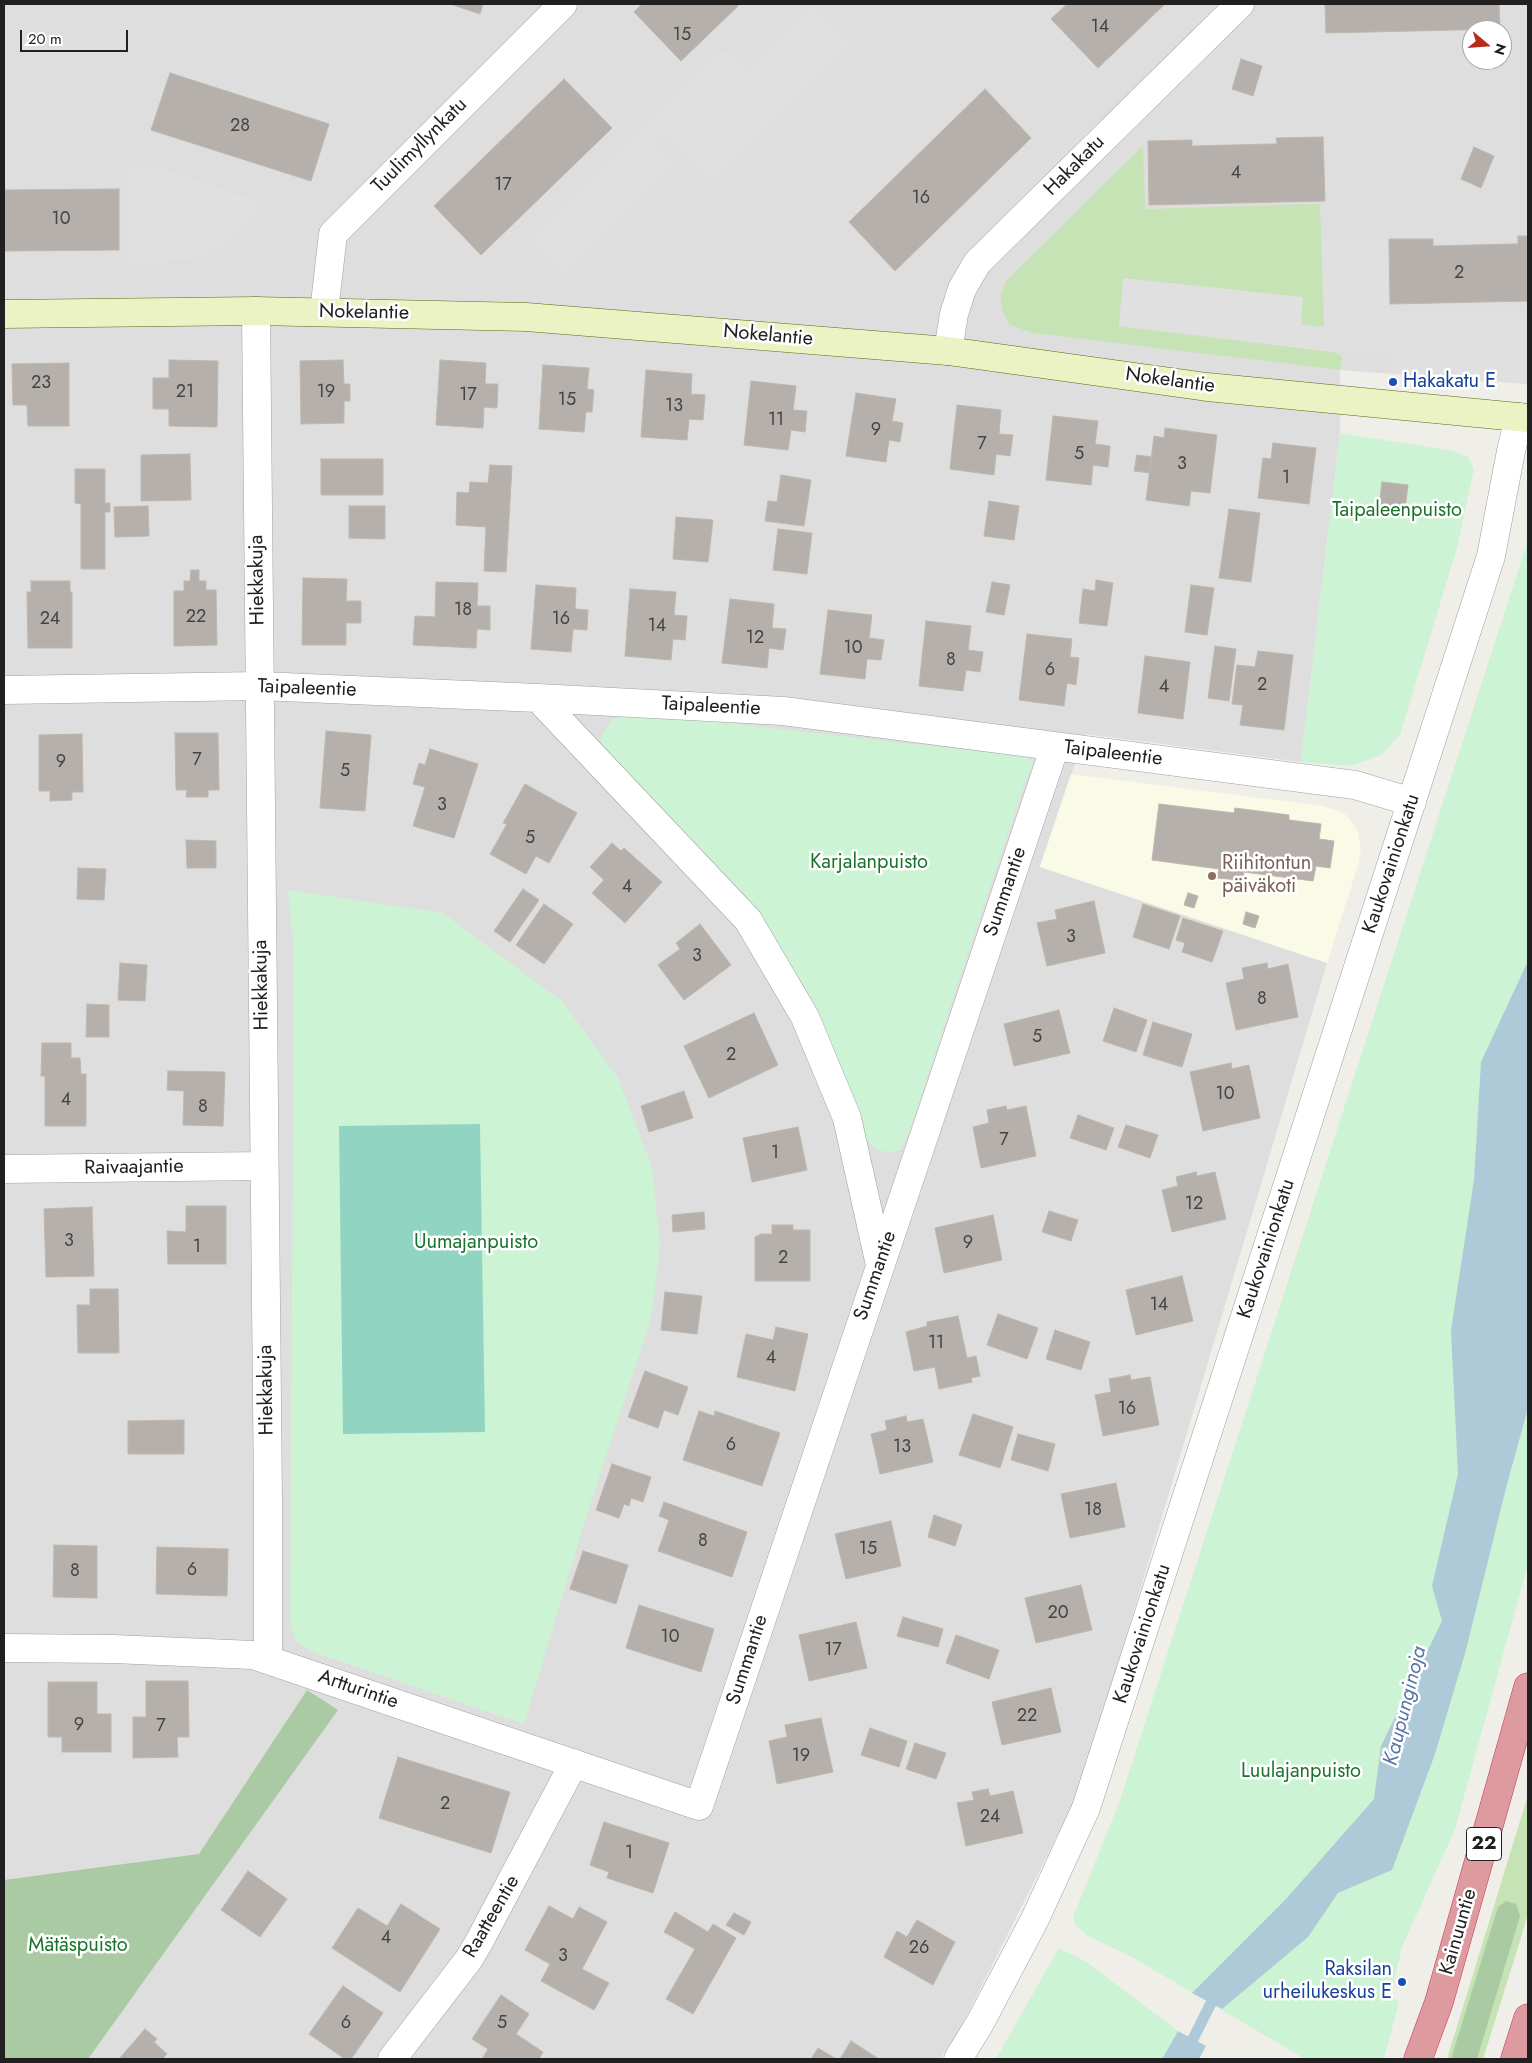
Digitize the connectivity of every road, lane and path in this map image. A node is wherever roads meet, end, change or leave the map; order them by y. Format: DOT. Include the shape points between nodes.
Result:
graph roads {
  1 [pos="563,4"];
  2 [pos="1240,4"];
  3 [pos="256,311"];
  4 [pos="324,312"];
  5 [pos="4,314"];
  6 [pos="948,351"];
  7 [pos="1524,418"];
  8 [pos="260,686"];
  9 [pos="4,690"];
  10 [pos="538,698"];
  11 [pos="1054,746"];
  12 [pos="1412,802"];
  13 [pos="264,1166"];
  14 [pos="4,1169"];
  15 [pos="880,1265"];
  16 [pos="4,1648"];
  17 [pos="268,1660"];
  18 [pos="1528,1687"];
  19 [pos="574,1763"];
  20 [pos="699,1806"];
  21 [pos="1528,2018"];
  22 [pos="392,2059"];
  23 [pos="958,2059"];
  24 [pos="1418,2059"];
  25 [pos="1515,2059"];
  1 -- 4 [label="street, Tuulimyllynkatu" via="333,234"];
  2 -- 6 [label="street, Hakakatu" via="977,263 962,289"];
  3 -- 4 [label="street, Nokelantie"];
  3 -- 5 [label="street, Nokelantie"];
  3 -- 8 [label="street, Hiekkakuja"];
  4 -- 6 [label="street, Nokelantie" via="526,317"];
  6 -- 7 [label="street, Nokelantie" via="1207,387"];
  7 -- 12 [label="street, Kaukovainionkatu" via="1511,451 1491,556"];
  8 -- 9 [label="street, Taipaleentie"];
  8 -- 10 [label="street, Taipaleentie"];
  8 -- 13 [label="street, Hiekkakuja"];
  10 -- 11 [label="street, Taipaleentie" via="783,712"];
  10 -- 15 [label="street" via="748,920 805,1018 847,1118"];
  11 -- 12 [label="street, Taipaleentie" via="1355,785"];
  11 -- 15 [label="street, Summantie"];
  12 -- 23 [label="street, Kaukovainionkatu" via="1086,1808 1035,1919"];
  13 -- 14 [label="street, Raivaajantie"];
  13 -- 17 [label="street, Hiekkakuja"];
  15 -- 20 [label="street, Summantie"];
  16 -- 17 [label="street, Artturintie" via="252,1655"];
  17 -- 19 [label="street, Artturintie"];
  18 -- 24 [label="highway, Kainuuntie / 22" via="1439,2002"];
  19 -- 20 [label="street, Artturintie"];
  19 -- 22 [label="street, Raatteentie" via="469,1959"];
  21 -- 25 [label="highway"];
}
